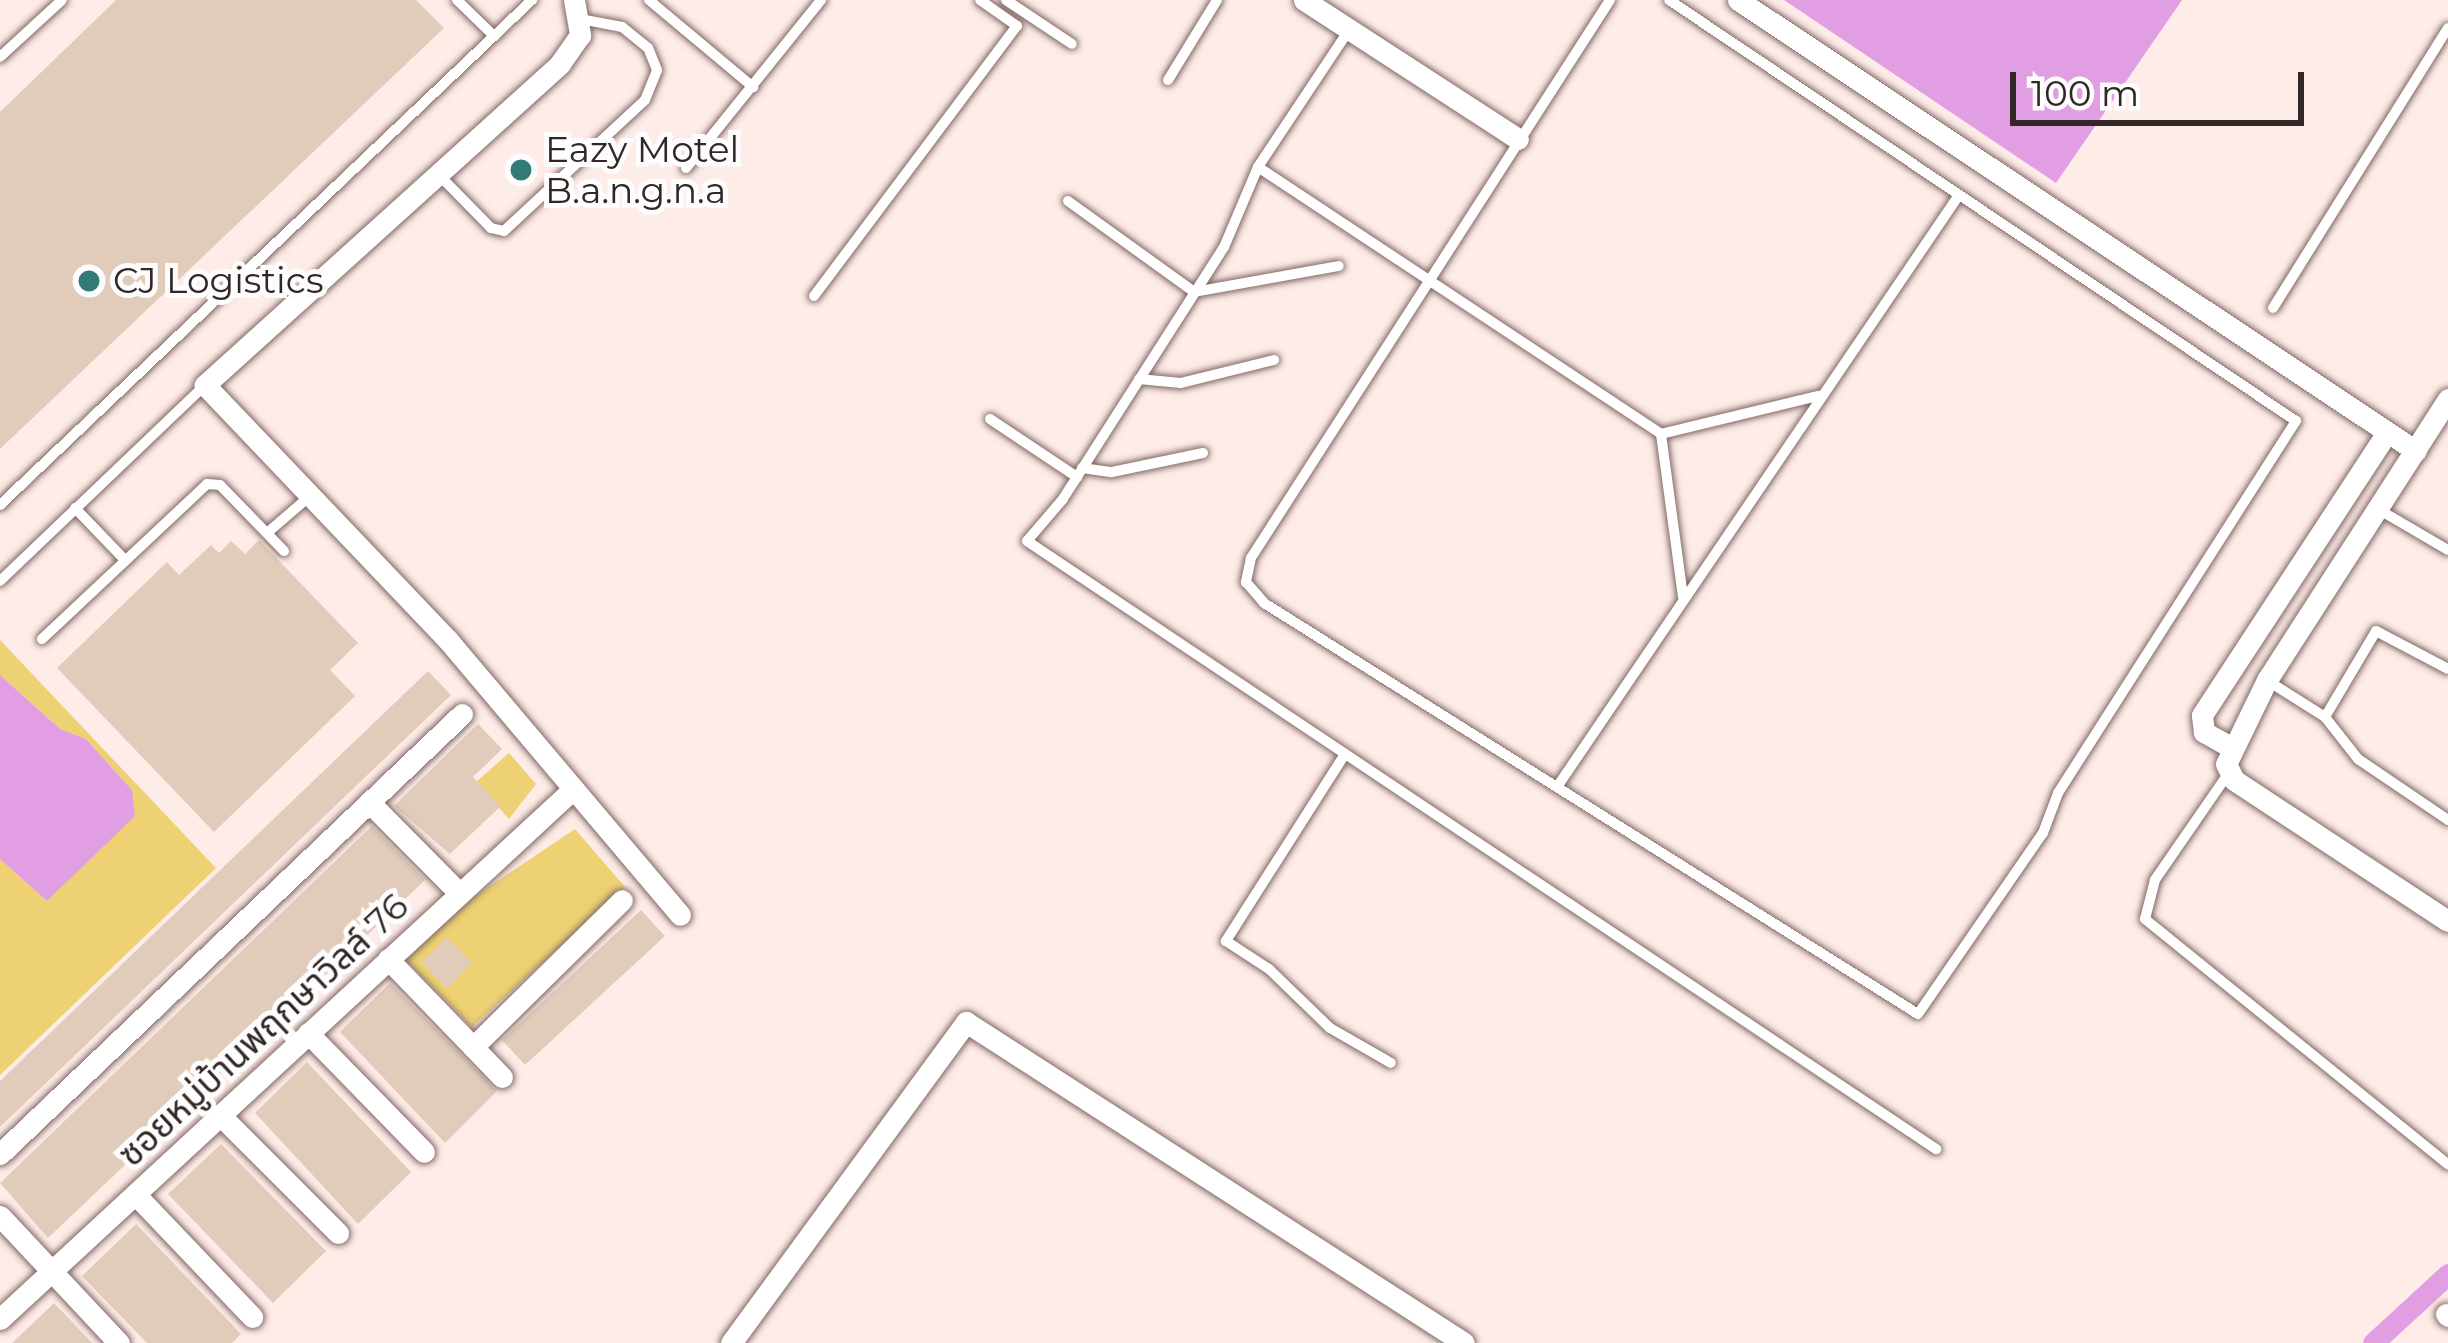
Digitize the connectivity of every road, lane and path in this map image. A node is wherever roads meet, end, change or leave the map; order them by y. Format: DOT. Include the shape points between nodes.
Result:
graph roads {
  1 [pos="62,0"];
  2 [pos="457,0"];
  3 [pos="532,0"];
  4 [pos="649,0"];
  5 [pos="821,0"];
  6 [pos="980,0"];
  7 [pos="1006,0"];
  8 [pos="1217,0"];
  9 [pos="1304,0"];
  10 [pos="1610,0"];
  11 [pos="1669,0"];
  12 [pos="1738,0"];
  13 [pos="577,10"];
  14 [pos="2448,28"];
  15 [pos="1349,30"];
  16 [pos="494,36"];
  17 [pos="1072,44"];
  18 [pos="0,57"];
  19 [pos="1168,80"];
  20 [pos="753,87"];
  21 [pos="1518,139"];
  22 [pos="1258,167"];
  23 [pos="686,168"];
  24 [pos="438,174"];
  25 [pos="1959,195"];
  26 [pos="1068,201"];
  27 [pos="1339,266"];
  28 [pos="1427,280"];
  29 [pos="1194,292"];
  30 [pos="814,296"];
  31 [pos="2273,308"];
  32 [pos="1274,360"];
  33 [pos="1139,379"];
  34 [pos="205,385"];
  35 [pos="1820,396"];
  36 [pos="2448,399"];
  37 [pos="990,419"];
  38 [pos="2387,432"];
  39 [pos="1661,434"];
  40 [pos="2416,451"];
  41 [pos="1203,453"];
  42 [pos="1080,473"];
  43 [pos="311,496"];
  44 [pos="0,505"];
  45 [pos="75,508"];
  46 [pos="2378,509"];
  47 [pos="267,533"];
  48 [pos="2448,550"];
  49 [pos="284,551"];
  50 [pos="124,559"];
  51 [pos="0,581"];
  52 [pos="1683,599"];
  53 [pos="42,639"];
  54 [pos="2448,669"];
  55 [pos="2267,680"];
  56 [pos="462,714"];
  57 [pos="2325,717"];
  58 [pos="2228,746"];
  59 [pos="1345,754"];
  60 [pos="2230,771"];
  61 [pos="1557,787"];
  62 [pos="572,790"];
  63 [pos="369,802"];
  64 [pos="2448,820"];
  65 [pos="459,893"];
  66 [pos="622,900"];
  67 [pos="680,915"];
  68 [pos="2448,921"];
  69 [pos="388,959"];
  70 [pos="308,1034"];
  71 [pos="473,1047"];
  72 [pos="1391,1064"];
  73 [pos="502,1077"];
  74 [pos="220,1115"];
  75 [pos="1936,1149"];
  76 [pos="424,1152"];
  77 [pos="0,1154"];
  78 [pos="2448,1163"];
  79 [pos="135,1194"];
  80 [pos="0,1216"];
  81 [pos="338,1234"];
  82 [pos="51,1271"];
  83 [pos="252,1317"];
  84 [pos="0,1319"];
  85 [pos="118,1343"];
  86 [pos="731,1343"];
  87 [pos="1464,1343"];
  1 -- 18 [label="lane"];
  2 -- 16 [label="lane"];
  3 -- 16 [label="lane"];
  4 -- 20 [label="lane"];
  5 -- 20 [label="lane"];
  6 -- 30 [label="lane" via="1017,26"];
  7 -- 17 [label="lane"];
  8 -- 19 [label="lane"];
  9 -- 15 [label="street"];
  10 -- 21 [label="lane"];
  11 -- 25 [label="lane"];
  12 -- 38 [label="street"];
  13 -- 24 [label="street" via="560,64"];
  13 -- 24 [label="lane" via="622,27 648,48 656,70 645,100 504,231 491,228"];
  14 -- 31 [label="lane"];
  15 -- 21 [label="street"];
  15 -- 22 [label="lane"];
  16 -- 44 [label="lane"];
  20 -- 23 [label="lane"];
  21 -- 28 [label="lane"];
  22 -- 28 [label="lane"];
  22 -- 29 [label="lane"];
  24 -- 34 [label="street"];
  25 -- 35 [label="lane"];
  25 -- 61 [label="lane" via="2297,427 1951,971 1924,1010 1910,1010"];
  26 -- 29 [label="lane"];
  27 -- 29 [label="lane"];
  28 -- 39 [label="lane"];
  28 -- 61 [label="lane" via="1251,558 1246,582 1264,603"];
  29 -- 33 [label="lane"];
  32 -- 33 [label="lane" via="1180,383"];
  33 -- 42 [label="lane"];
  34 -- 43 [label="street"];
  34 -- 45 [label="lane"];
  35 -- 39 [label="lane"];
  35 -- 52 [label="lane"];
  36 -- 40 [label="street"];
  37 -- 42 [label="lane"];
  38 -- 40 [label="street"];
  38 -- 58 [label="street" via="2202,716 2204,732"];
  39 -- 52 [label="lane"];
  40 -- 46 [label="street"];
  41 -- 42 [label="lane"];
  42 -- 59 [label="lane" via="1027,542"];
  43 -- 47 [label="lane"];
  43 -- 62 [label="street" via="447,639"];
  45 -- 50 [label="lane"];
  45 -- 51 [label="lane"];
  46 -- 48 [label="lane"];
  46 -- 55 [label="street"];
  47 -- 49 [label="lane"];
  47 -- 50 [label="lane" via="220,485 207,484"];
  50 -- 53 [label="lane"];
  52 -- 61 [label="lane"];
  54 -- 57 [label="lane" via="2376,631"];
  55 -- 57 [label="lane"];
  55 -- 58 [label="street"];
  56 -- 63 [label="street"];
  57 -- 64 [label="lane" via="2358,759"];
  58 -- 60 [label="street"];
  59 -- 72 [label="lane" via="1226,941 1269,969 1330,1028"];
  59 -- 75 [label="lane"];
  60 -- 68 [label="street"];
  60 -- 78 [label="lane" via="2155,880 2145,919"];
  62 -- 65 [label="street, ซอยหมู่บ้านพฤกษาวิลล์ 76"];
  62 -- 67 [label="street"];
  63 -- 65 [label="street"];
  63 -- 77 [label="street"];
  65 -- 69 [label="street, ซอยหมู่บ้านพฤกษาวิลล์ 76"];
  66 -- 71 [label="street"];
  69 -- 70 [label="street, ซอยหมู่บ้านพฤกษาวิลล์ 76"];
  69 -- 71 [label="street"];
  70 -- 74 [label="street, ซอยหมู่บ้านพฤกษาวิลล์ 76"];
  70 -- 76 [label="street"];
  71 -- 73 [label="street"];
  74 -- 79 [label="street, ซอยหมู่บ้านพฤกษาวิลล์ 76"];
  74 -- 81 [label="street"];
  79 -- 82 [label="street, ซอยหมู่บ้านพฤกษาวิลล์ 76"];
  79 -- 83 [label="street"];
  80 -- 82 [label="street"];
  82 -- 84 [label="street, ซอยหมู่บ้านพฤกษาวิลล์ 76"];
  82 -- 85 [label="street"];
  86 -- 87 [label="street" via="967,1022"];
}
